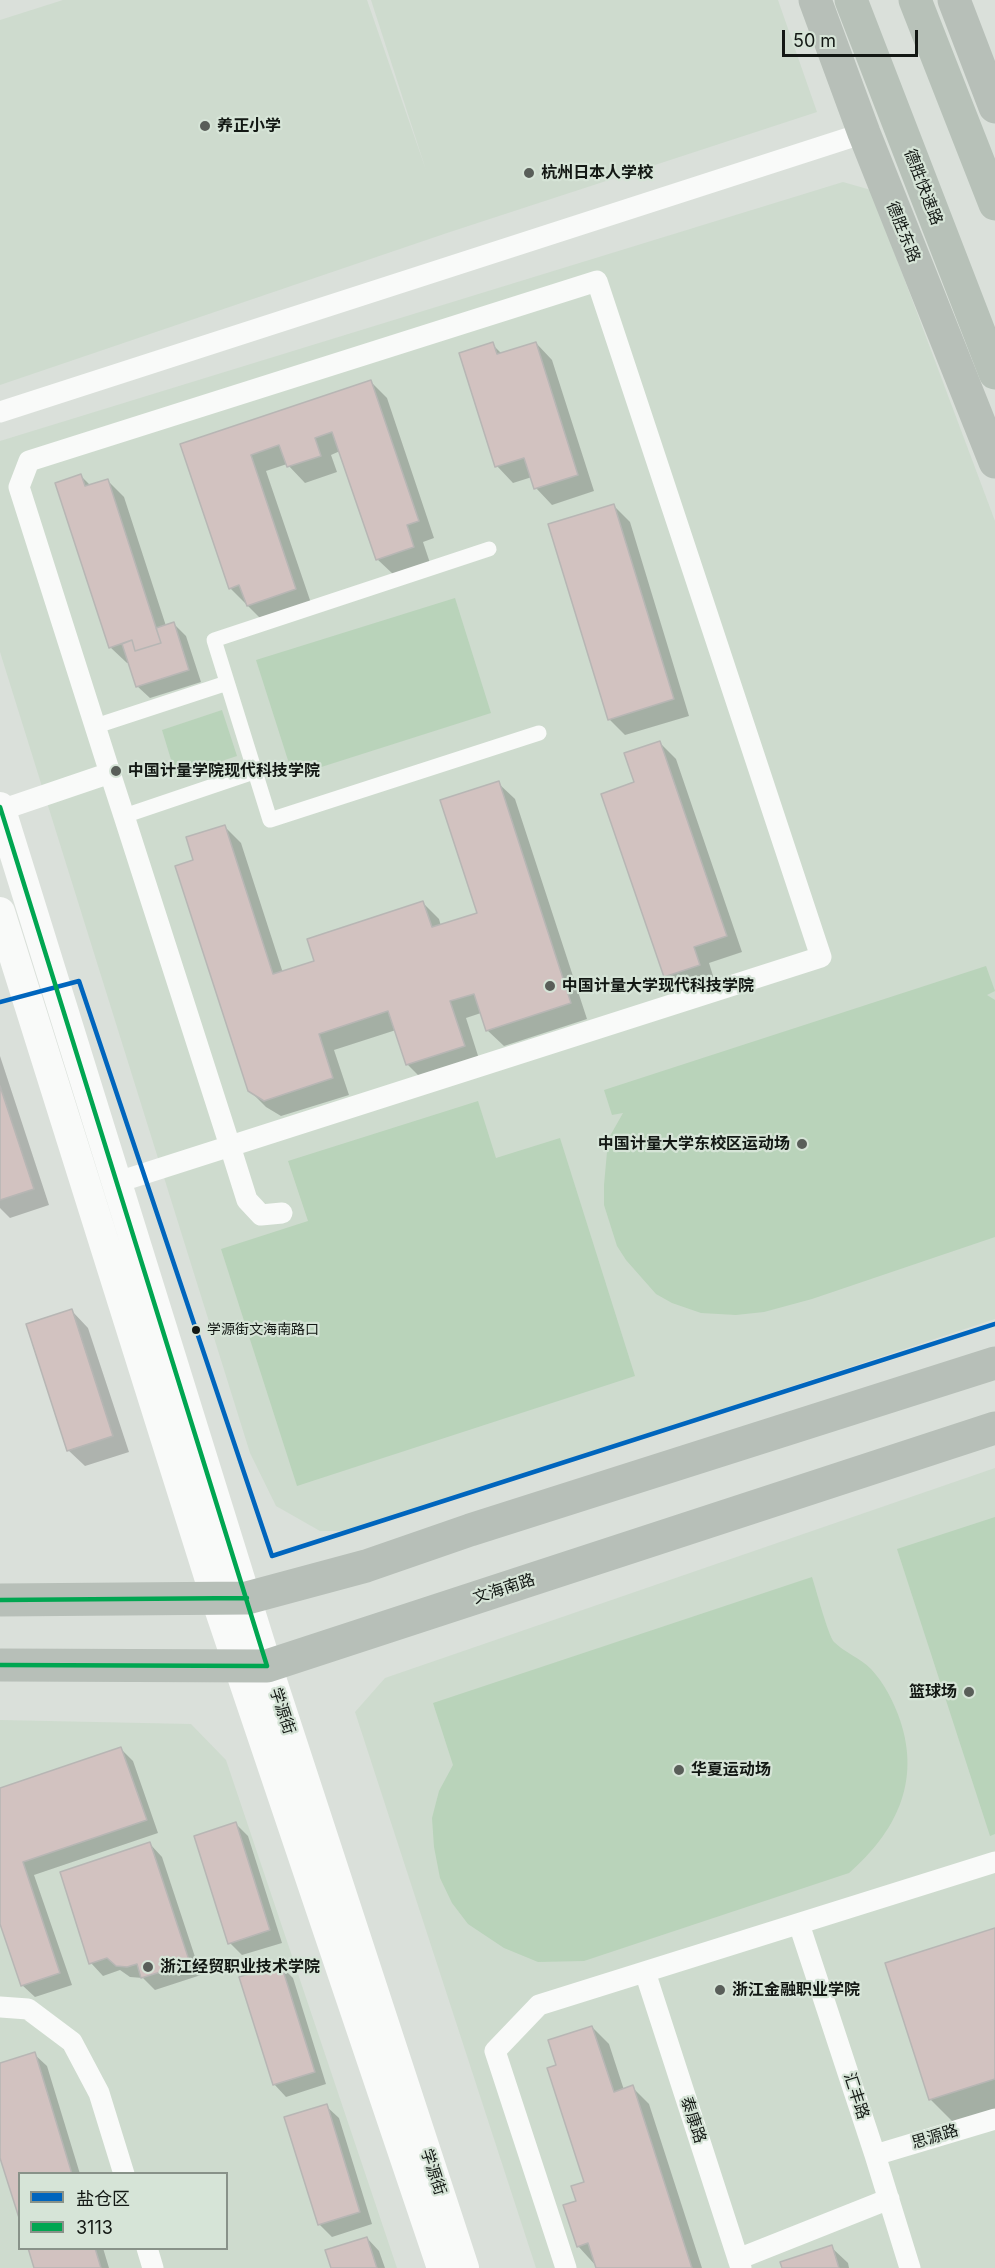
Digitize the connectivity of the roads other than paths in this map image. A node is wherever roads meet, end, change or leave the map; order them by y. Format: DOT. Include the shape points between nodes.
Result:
graph roads {
  1 [pos="814,0"];
  2 [pos="851,0"];
  3 [pos="915,0"];
  4 [pos="955,9"];
  5 [pos="995,107"];
  6 [pos="864,133"];
  7 [pos="995,204"];
  8 [pos="995,373"];
  9 [pos="0,412"];
  10 [pos="995,462"];
  11 [pos="489,549"];
  12 [pos="227,683"];
  13 [pos="96,726"];
  14 [pos="539,733"];
  15 [pos="255,772"];
  16 [pos="110,773"];
  17 [pos="0,808"];
  18 [pos="124,816"];
  19 [pos="0,912"];
  20 [pos="230,1146"];
  21 [pos="118,1182"];
  22 [pos="282,1213"];
  23 [pos="995,1363"];
  24 [pos="995,1428"];
  25 [pos="231,1598"];
  26 [pos="0,1600"];
  27 [pos="0,1665"];
  28 [pos="253,1666"];
  29 [pos="995,1862"];
  30 [pos="799,1924"];
  31 [pos="645,1972"];
  32 [pos="0,2007"];
  33 [pos="995,2119"];
  34 [pos="875,2155"];
  35 [pos="123,2172"];
  36 [pos="889,2199"];
  37 [pos="148,2250"];
  38 [pos="740,2264"];
  39 [pos="153,2268"];
  40 [pos="442,2268"];
  41 [pos="465,2268"];
  42 [pos="566,2268"];
  43 [pos="910,2268"];
  1 -- 6 [label="main road, 德胜东路"];
  2 -- 8 [label="highway, 德胜快速路"];
  3 -- 7 [label="highway"];
  4 -- 5 [label="main road"];
  6 -- 9 [label="street"];
  6 -- 10 [label="main road, 德胜东路"];
  11 -- 12 [label="street" via="214,640"];
  12 -- 13 [label="street"];
  12 -- 15 [label="street"];
  13 -- 16 [label="street"];
  13 -- 20 [label="street" via="19,487 29,461 597,281 821,957"];
  14 -- 15 [label="street" via="270,820"];
  15 -- 18 [label="street"];
  16 -- 17 [label="street"];
  16 -- 18 [label="street"];
  17 -- 21 [label="main road, 学源街"];
  18 -- 20 [label="street"];
  19 -- 25 [label="main road"];
  20 -- 21 [label="street"];
  20 -- 22 [label="street" via="247,1200 261,1215"];
  21 -- 25 [label="main road, 学源街"];
  23 -- 25 [label="main road" via="366,1566"];
  24 -- 28 [label="main road, 文海南路"];
  25 -- 26 [label="main road"];
  25 -- 28 [label="main road, 学源街"];
  27 -- 28 [label="main road, 文海南路"];
  28 -- 40 [label="main road"];
  28 -- 41 [label="main road, 学源街"];
  29 -- 30 [label="street"];
  30 -- 31 [label="street"];
  30 -- 34 [label="street, 汇丰路"];
  31 -- 38 [label="street, 泰康路"];
  31 -- 42 [label="street" via="539,2005 495,2050"];
  32 -- 35 [label="street" via="27,2009 72,2042 99,2093"];
  33 -- 34 [label="street, 思源路"];
  34 -- 36 [label="street, 汇丰路"];
  36 -- 38 [label="street"];
  36 -- 43 [label="street, 汇丰路"];
  37 -- 39 [label="street"];
}
